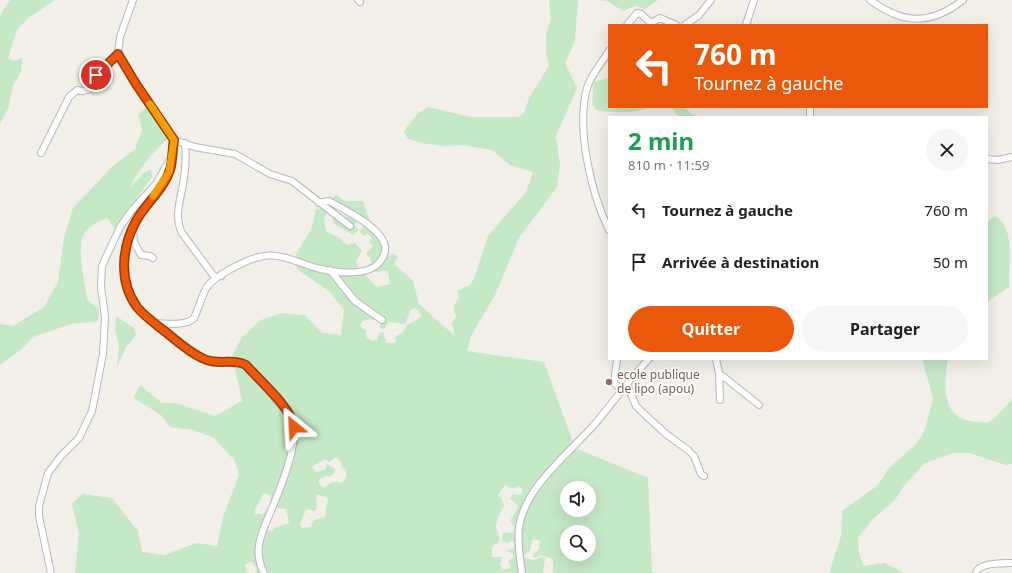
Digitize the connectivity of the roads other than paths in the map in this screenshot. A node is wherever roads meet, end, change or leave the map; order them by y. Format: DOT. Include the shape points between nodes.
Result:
graph roads {
  1 [pos="133,0"];
  2 [pos="711,0"];
  3 [pos="754,0"];
  4 [pos="870,0"];
  5 [pos="963,0"];
  6 [pos="628,24"];
  7 [pos="674,24"];
  8 [pos="686,24"];
  9 [pos="746,24"];
  10 [pos="608,53"];
  11 [pos="118,54"];
  12 [pos="174,140"];
  13 [pos="184,143"];
  14 [pos="172,152"];
  15 [pos="41,153"];
  16 [pos="1012,157"];
  17 [pos="988,159"];
  18 [pos="319,203"];
  19 [pos="350,226"];
  20 [pos="132,228"];
  21 [pos="608,228"];
  22 [pos="152,258"];
  23 [pos="330,270"];
  24 [pos="222,276"];
  25 [pos="382,320"];
  26 [pos="154,323"];
  27 [pos="617,360"];
  28 [pos="648,360"];
  29 [pos="716,360"];
  30 [pos="719,373"];
  31 [pos="627,384"];
  32 [pos="622,390"];
  33 [pos="720,400"];
  34 [pos="759,405"];
  35 [pos="704,476"];
  36 [pos="1012,563"];
  37 [pos="51,573"];
  38 [pos="264,573"];
  39 [pos="522,573"];
  40 [pos="976,573"];
  1 -- 11 [label="street" via="120,37"];
  2 -- 8 [label="street"];
  3 -- 9 [label="street"];
  4 -- 5 [label="street" via="883,10 899,17 920,19 932,18"];
  6 -- 7 [label="street" via="637,13 651,23 660,18"];
  10 -- 21 [label="street" via="588,87 584,138 595,193"];
  11 -- 12 [label="street"];
  11 -- 15 [label="street" via="96,75 90,89 77,90 69,97"];
  12 -- 13 [label="street"];
  12 -- 14 [label="street"];
  13 -- 18 [label="street" via="236,154 270,174 292,181"];
  13 -- 24 [label="street" via="186,157 178,225 213,275"];
  14 -- 20 [label="street" via="167,177"];
  14 -- 37 [label="street" via="167,167 156,184 120,227 102,266 101,287 105,317 103,354 92,411 79,438 48,474 39,506"];
  16 -- 17 [label="street"];
  18 -- 19 [label="street"];
  18 -- 23 [label="street" via="329,201 358,218 378,233 385,247 382,258 372,268 364,271"];
  20 -- 22 [label="street" via="134,242 141,255"];
  20 -- 26 [label="street" via="124,255 126,280 130,296"];
  23 -- 24 [label="street" via="288,258 262,256 251,259"];
  23 -- 25 [label="street" via="355,301"];
  24 -- 26 [label="street" via="208,287 196,314 190,321"];
  26 -- 38 [label="street" via="205,360 218,363 238,362 246,365 294,422 292,451 260,536 258,554"];
  27 -- 32 [label="street" via="614,383"];
  28 -- 31 [label="street"];
  29 -- 30 [label="street"];
  30 -- 33 [label="street"];
  30 -- 34 [label="street"];
  31 -- 32 [label="street"];
  31 -- 35 [label="street" via="636,406 694,456"];
  32 -- 39 [label="street" via="549,471 531,498 520,527"];
  36 -- 40 [label="street" via="979,567"];
}
